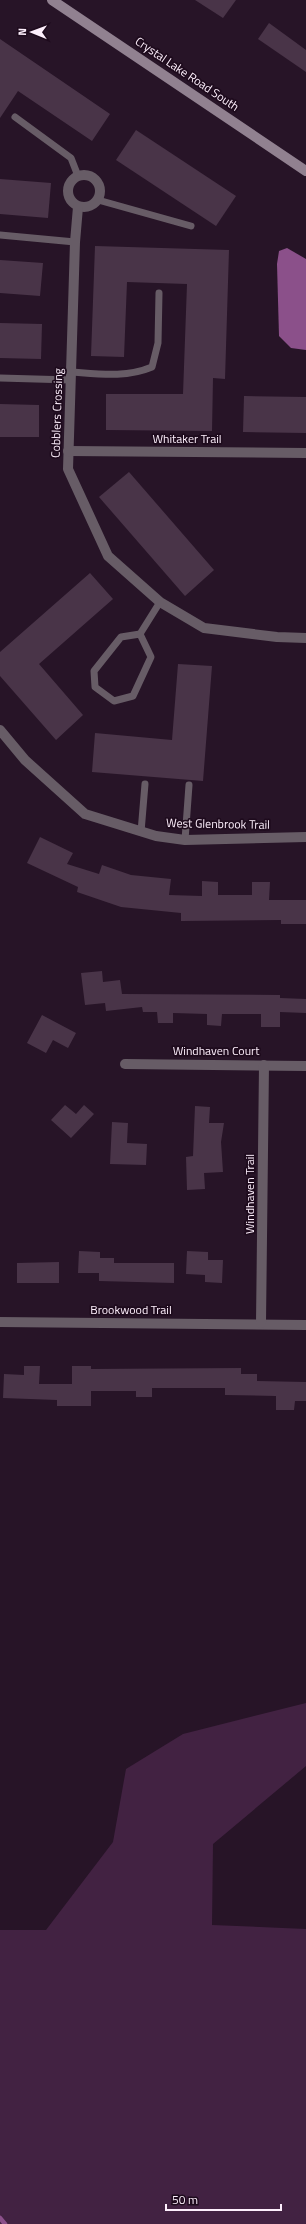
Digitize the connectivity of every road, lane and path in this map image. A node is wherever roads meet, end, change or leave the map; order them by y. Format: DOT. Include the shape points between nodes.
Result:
graph roads {
  1 [pos="52,0"];
  2 [pos="15,118"];
  3 [pos="306,171"];
  4 [pos="78,176"];
  5 [pos="98,200"];
  6 [pos="78,207"];
  7 [pos="191,226"];
  8 [pos="0,235"];
  9 [pos="75,242"];
  10 [pos="159,293"];
  11 [pos="71,376"];
  12 [pos="0,378"];
  13 [pos="68,451"];
  14 [pos="306,453"];
  15 [pos="160,602"];
  16 [pos="140,634"];
  17 [pos="306,638"];
  18 [pos="0,730"];
  19 [pos="146,784"];
  20 [pos="189,785"];
  21 [pos="141,832"];
  22 [pos="306,837"];
  23 [pos="185,840"];
  24 [pos="125,1064"];
  25 [pos="264,1065"];
  26 [pos="306,1066"];
  27 [pos="0,1322"];
  28 [pos="261,1324"];
  29 [pos="306,1325"];
  1 -- 3 [label="street, Crystal Lake Road South"];
  2 -- 4 [label="lane" via="71,158"];
  4 -- 5 [label="street" via="84,175 94,179 100,189"];
  4 -- 6 [label="street" via="70,181 67,191 70,201"];
  5 -- 6 [label="street" via="89,207"];
  5 -- 7 [label="lane"];
  6 -- 9 [label="street, Cobblers Crossing"];
  8 -- 9 [label="lane"];
  9 -- 11 [label="street, Cobblers Crossing"];
  10 -- 11 [label="lane" via="158,343 152,367 125,375"];
  11 -- 12 [label="lane"];
  11 -- 13 [label="street, Cobblers Crossing"];
  13 -- 14 [label="street, Whitaker Trail"];
  13 -- 15 [label="street, Cobblers Crossing" via="68,469 108,556"];
  15 -- 16 [label="lane"];
  15 -- 17 [label="street, Cobblers Crossing" via="204,628"];
  16 -- 16 [label="lane" via="121,637 94,672 95,687 114,700 132,696 151,657"];
  18 -- 21 [label="street, West Glenbrook Trail" via="24,760 85,814"];
  19 -- 21 [label="lane"];
  20 -- 23 [label="lane"];
  21 -- 23 [label="street, West Glenbrook Trail"];
  22 -- 23 [label="street, West Glenbrook Trail"];
  24 -- 25 [label="street, Windhaven Court"];
  25 -- 26 [label="street, Windhaven Court"];
  25 -- 28 [label="street, Windhaven Trail"];
  27 -- 28 [label="street, Brookwood Trail"];
  28 -- 29 [label="street, Brookwood Trail"];
}
